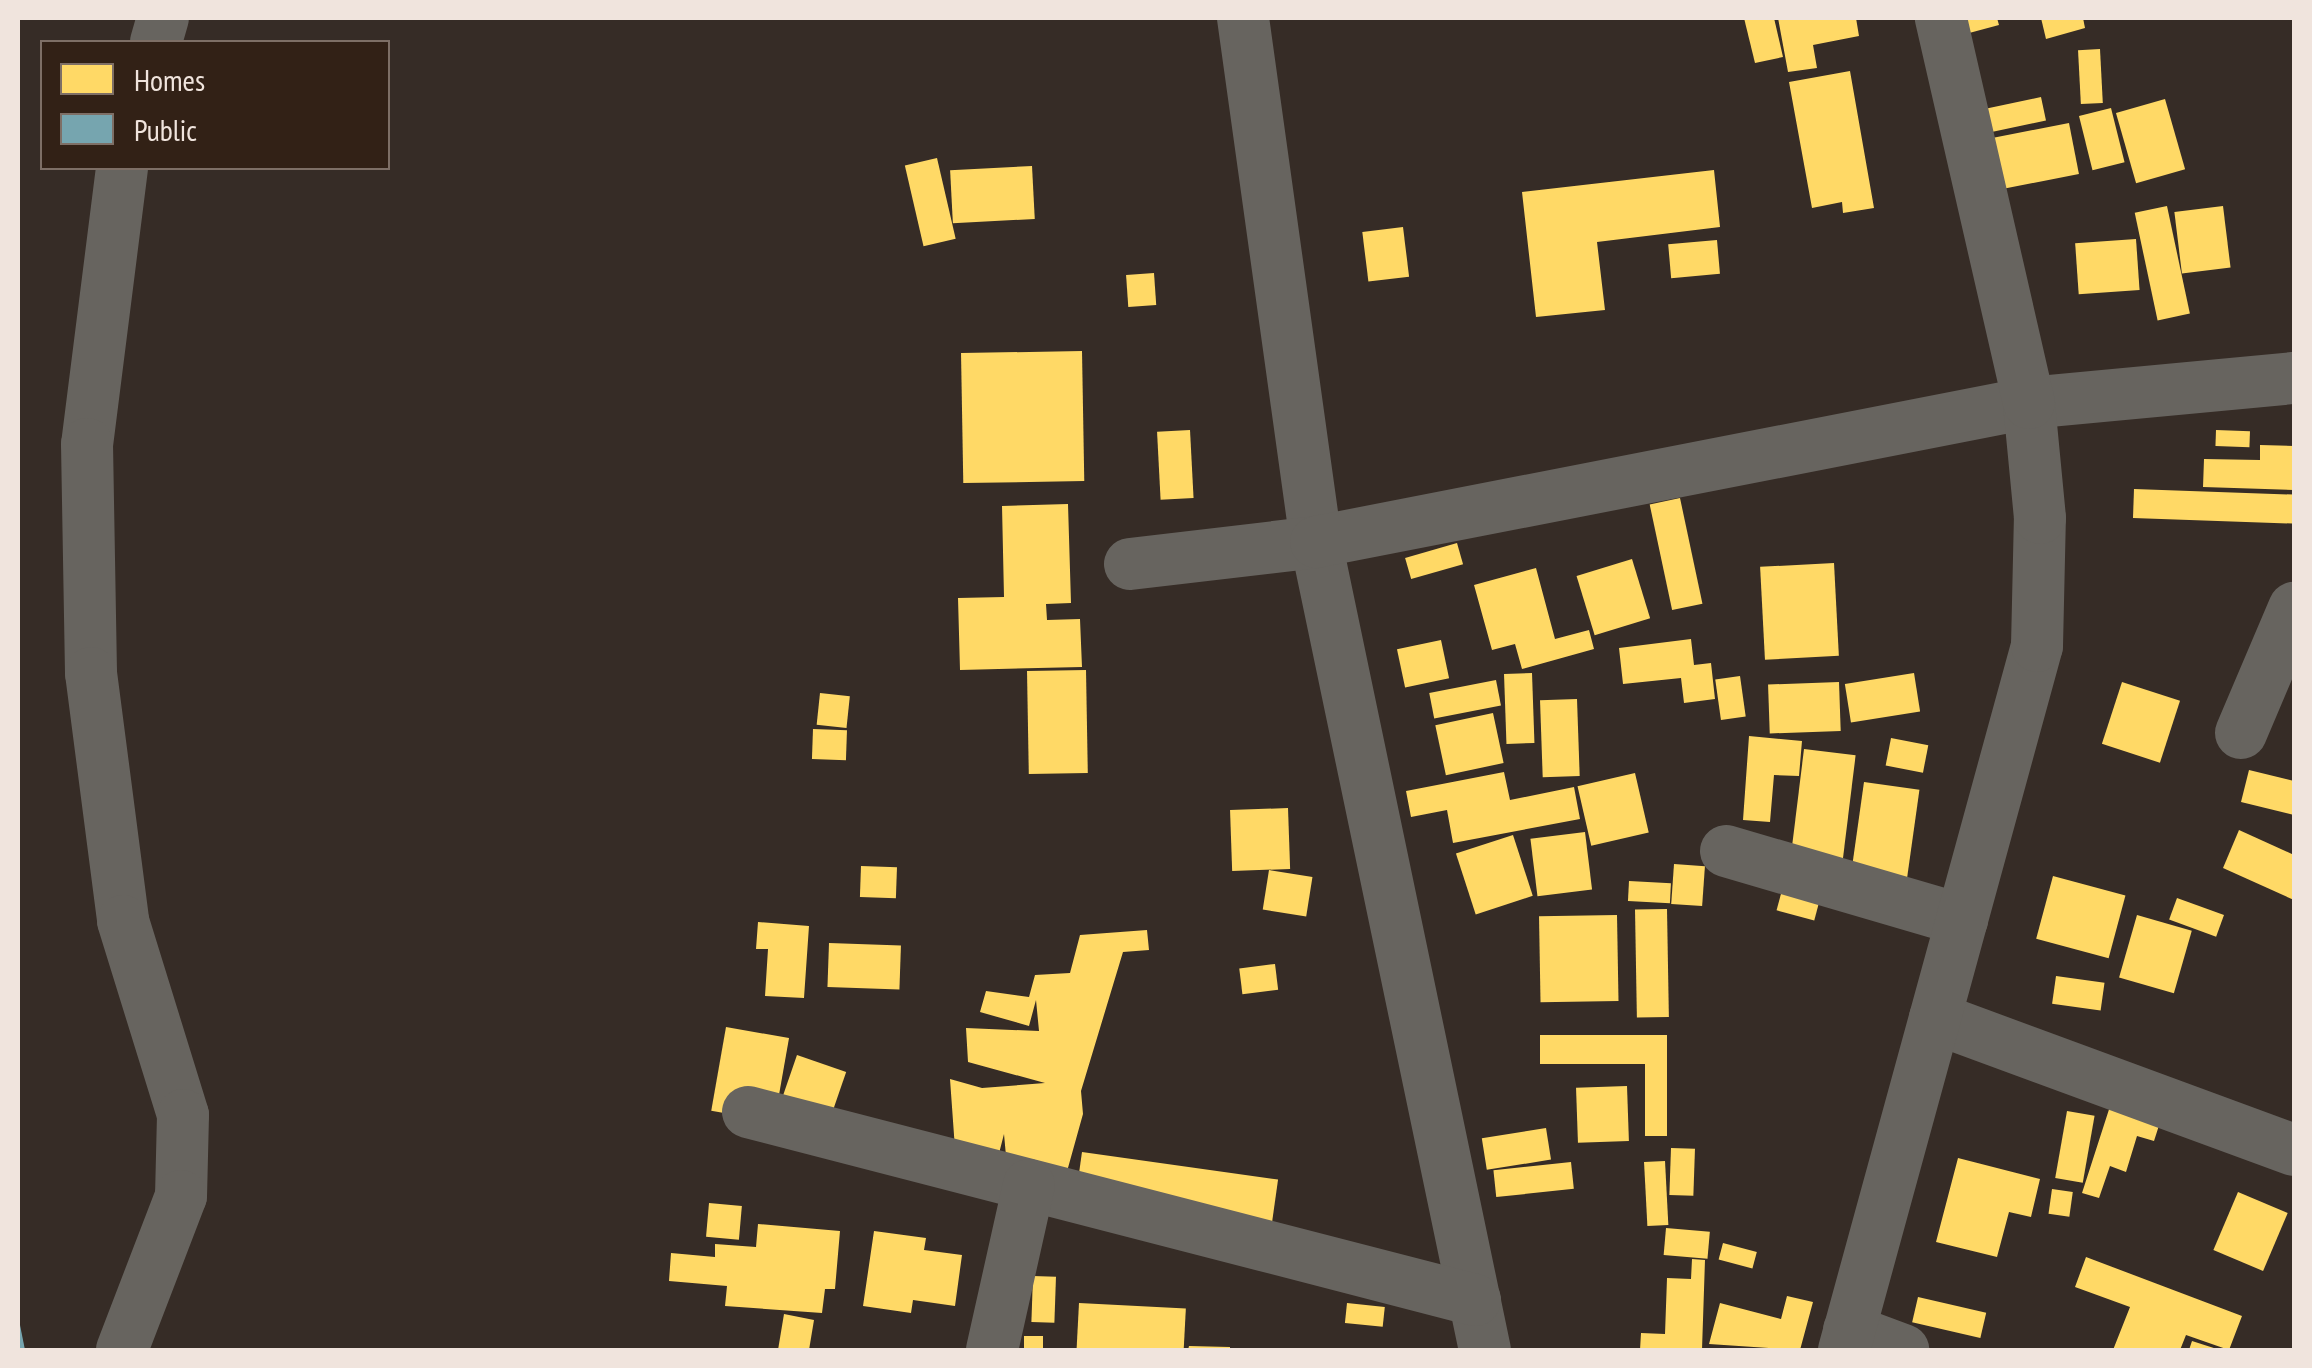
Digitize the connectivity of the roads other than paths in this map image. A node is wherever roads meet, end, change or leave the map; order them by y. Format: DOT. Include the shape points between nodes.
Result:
graph roads {
  1 [pos="1244,18"];
  2 [pos="1940,18"];
  3 [pos="122,170"];
  4 [pos="2294,378"];
  5 [pos="2029,403"];
  6 [pos="1316,542"];
  7 [pos="1130,564"];
  8 [pos="2294,608"];
  9 [pos="2240,733"];
  10 [pos="1726,851"];
  11 [pos="1962,920"];
  12 [pos="1935,1018"];
  13 [pos="748,1112"];
  14 [pos="2294,1150"];
  15 [pos="1029,1184"];
  16 [pos="1475,1300"];
  17 [pos="1847,1340"];
  18 [pos="122,1350"];
  19 [pos="992,1350"];
  20 [pos="1485,1350"];
  21 [pos="1903,1350"];
  1 -- 6 [label="street"];
  2 -- 5 [label="street"];
  3 -- 18 [label="street" via="87,444 90,674 122,921 183,1116 181,1196"];
  4 -- 5 [label="street"];
  5 -- 6 [label="street"];
  5 -- 11 [label="street" via="2040,518 2036,646"];
  6 -- 7 [label="street"];
  6 -- 16 [label="street"];
  8 -- 9 [label="street"];
  10 -- 11 [label="street"];
  11 -- 12 [label="street"];
  12 -- 14 [label="street"];
  12 -- 17 [label="street"];
  13 -- 15 [label="street"];
  15 -- 16 [label="street"];
  15 -- 19 [label="street"];
  16 -- 20 [label="street"];
  17 -- 21 [label="street"];
}
